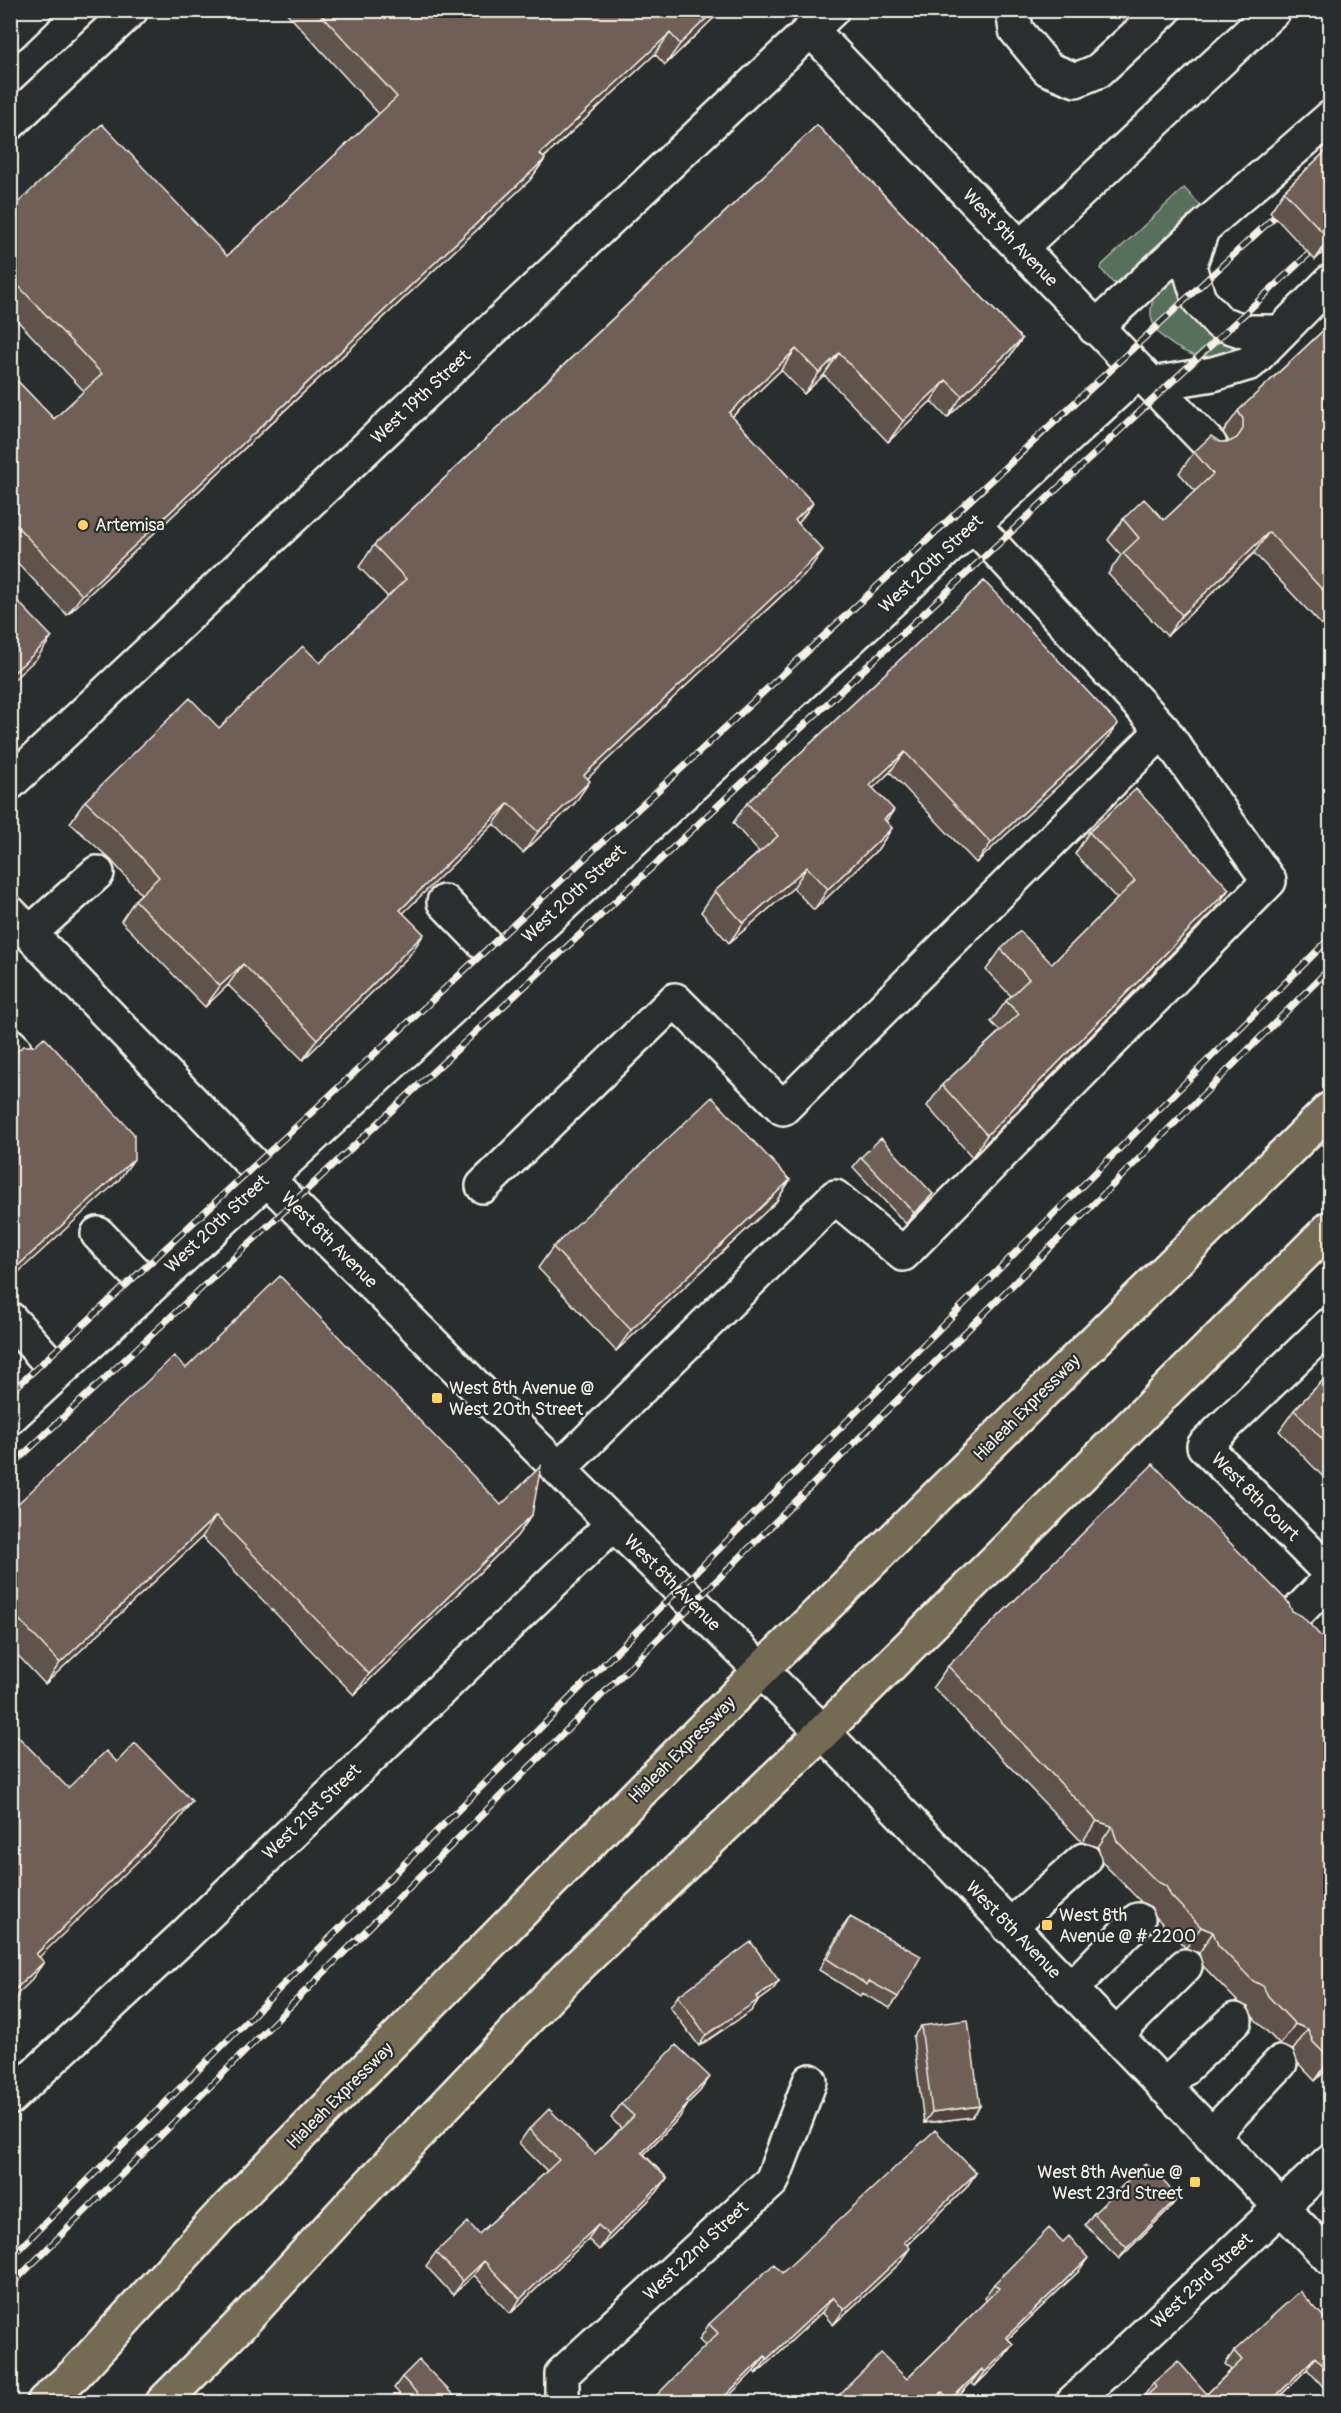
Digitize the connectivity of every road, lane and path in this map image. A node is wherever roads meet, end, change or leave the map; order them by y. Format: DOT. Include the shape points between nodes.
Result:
graph roads {
  1 [pos="35,10"];
  2 [pos="131,10"];
  3 [pos="1013,10"];
  4 [pos="1164,10"];
  5 [pos="1274,10"];
  6 [pos="822,20"];
  7 [pos="10,34"];
  8 [pos="15,109"];
  9 [pos="1330,118"];
  10 [pos="1203,228"];
  11 [pos="1020,248"];
  12 [pos="1330,282"];
  13 [pos="1095,328"];
  14 [pos="1280,332"];
  15 [pos="1145,378"];
  16 [pos="1210,445"];
  17 [pos="973,524"];
  18 [pos="1162,730"];
  19 [pos="10,783"];
  20 [pos="97,873"];
  21 [pos="444,902"];
  22 [pos="20,923"];
  23 [pos="501,961"];
  24 [pos="1330,1109"];
  25 [pos="266,1178"];
  26 [pos="483,1186"];
  27 [pos="1330,1228"];
  28 [pos="98,1234"];
  29 [pos="149,1287"];
  30 [pos="10,1319"];
  31 [pos="1330,1325"];
  32 [pos="58,1372"];
  33 [pos="10,1416"];
  34 [pos="559,1469"];
  35 [pos="613,1524"];
  36 [pos="1330,1573"];
  37 [pos="1330,1579"];
  38 [pos="1291,1619"];
  39 [pos="760,1671"];
  40 [pos="823,1732"];
  41 [pos="1084,1860"];
  42 [pos="1138,1920"];
  43 [pos="1010,1927"];
  44 [pos="1185,1966"];
  45 [pos="1070,1990"];
  46 [pos="1235,2020"];
  47 [pos="1115,2036"];
  48 [pos="1280,2064"];
  49 [pos="810,2081"];
  50 [pos="1164,2087"];
  51 [pos="10,2098"];
  52 [pos="1211,2136"];
  53 [pos="1330,2161"];
  54 [pos="1280,2207"];
  55 [pos="1330,2258"];
  56 [pos="44,2403"];
  57 [pos="163,2403"];
  58 [pos="562,2403"];
  59 [pos="1074,2403"];
  1 -- 7 [label="street"];
  2 -- 8 [label="street"];
  3 -- 4 [label="street" via="1016,30 1048,69 1076,80 1098,71"];
  5 -- 11 [label="street"];
  6 -- 11 [label="street, West 9th Avenue"];
  6 -- 19 [label="street, West 19th Street"];
  9 -- 10 [label="street"];
  10 -- 13 [label="street"];
  10 -- 14 [label="street" via="1189,266 1198,300 1220,323 1247,332"];
  11 -- 13 [label="street, West 9th Avenue"];
  12 -- 14 [label="street"];
  13 -- 15 [label="street, West 9th Avenue"];
  14 -- 15 [label="street" via="1250,363 1213,374"];
  15 -- 16 [label="street, West 9th Avenue"];
  15 -- 17 [label="street, West 20th Street"];
  17 -- 18 [label="street"];
  17 -- 23 [label="street, West 20th Street"];
  18 -- 26 [label="street" via="783,1107 675,1000"];
  18 -- 34 [label="street" via="1269,882 903,1254 835,1197"];
  20 -- 22 [label="street"];
  21 -- 23 [label="street"];
  22 -- 25 [label="street, West 8th Avenue"];
  23 -- 25 [label="street, West 20th Street"];
  24 -- 39 [label="main road, Hialeah Expressway"];
  25 -- 29 [label="street, West 20th Street"];
  25 -- 34 [label="street, West 8th Avenue"];
  27 -- 40 [label="main road"];
  28 -- 29 [label="street"];
  29 -- 32 [label="street, West 20th Street"];
  30 -- 32 [label="street"];
  31 -- 36 [label="street, West 8th Court" via="1204,1446"];
  32 -- 33 [label="street, West 20th Street"];
  34 -- 35 [label="street, West 8th Avenue"];
  35 -- 39 [label="street, West 8th Avenue"];
  35 -- 51 [label="street, West 21st Street"];
  37 -- 38 [label="street"];
  39 -- 40 [label="street, West 8th Avenue"];
  39 -- 56 [label="main road, Hialeah Expressway" via="218,2218"];
  40 -- 43 [label="street, West 8th Avenue"];
  40 -- 57 [label="main road" via="571,1973"];
  41 -- 43 [label="street"];
  42 -- 45 [label="street"];
  43 -- 45 [label="street, West 8th Avenue"];
  44 -- 47 [label="street"];
  45 -- 47 [label="street, West 8th Avenue"];
  46 -- 50 [label="street"];
  47 -- 50 [label="street, West 8th Avenue"];
  48 -- 52 [label="street"];
  49 -- 58 [label="street, West 22nd Street" via="772,2181 562,2374"];
  50 -- 52 [label="street, West 8th Avenue"];
  52 -- 54 [label="street, West 8th Avenue"];
  53 -- 54 [label="street, West 23rd Street"];
  54 -- 55 [label="street, West 8th Avenue"];
  54 -- 59 [label="street, West 23rd Street"];
}
